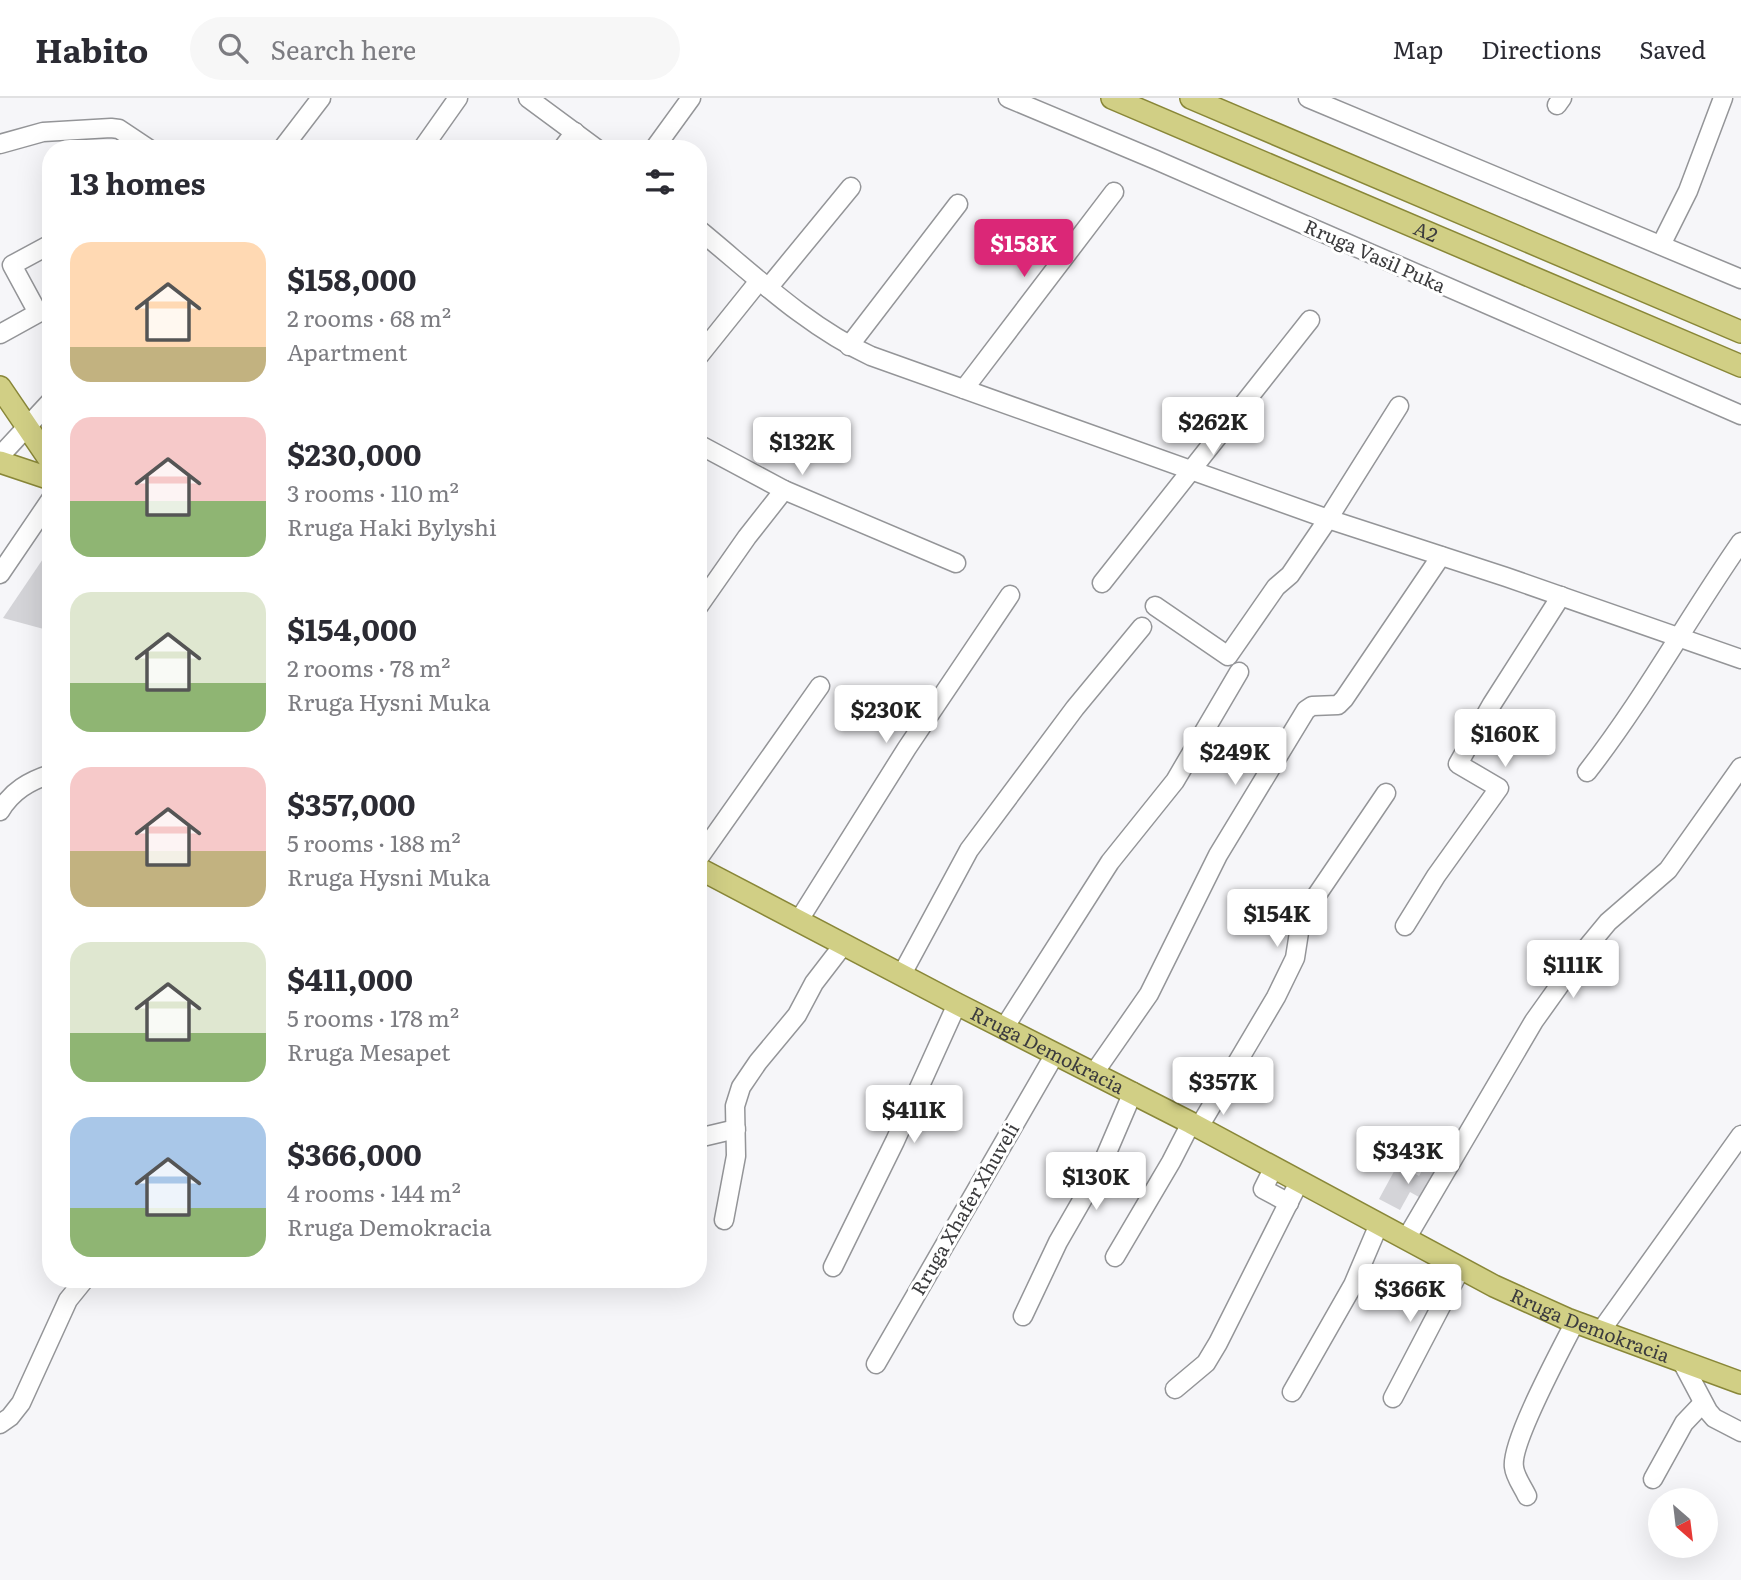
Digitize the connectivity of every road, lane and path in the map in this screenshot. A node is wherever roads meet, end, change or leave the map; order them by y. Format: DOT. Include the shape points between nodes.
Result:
graph roads {
  1 [pos="321,98"];
  2 [pos="458,98"];
  3 [pos="528,98"];
  4 [pos="691,98"];
  5 [pos="1008,98"];
  6 [pos="1112,98"];
  7 [pos="1191,98"];
  8 [pos="1308,98"];
  9 [pos="1723,98"];
  10 [pos="575,132"];
  11 [pos="136,140"];
  12 [pos="289,140"];
  13 [pos="428,140"];
  14 [pos="569,140"];
  15 [pos="585,140"];
  16 [pos="661,140"];
  17 [pos="0,144"];
  18 [pos="851,187"];
  19 [pos="1114,192"];
  20 [pos="958,204"];
  21 [pos="707,236"];
  22 [pos="1661,245"];
  23 [pos="42,249"];
  24 [pos="1741,279"];
  25 [pos="764,284"];
  26 [pos="1310,320"];
  27 [pos="1741,332"];
  28 [pos="0,334"];
  29 [pos="849,346"];
  30 [pos="707,347"];
  31 [pos="1741,366"];
  32 [pos="0,387"];
  33 [pos="964,389"];
  34 [pos="1399,406"];
  35 [pos="42,410"];
  36 [pos="1741,415"];
  37 [pos="27,425"];
  38 [pos="42,448"];
  39 [pos="707,449"];
  40 [pos="0,456"];
  41 [pos="0,462"];
  42 [pos="1191,469"];
  43 [pos="42,476"];
  44 [pos="783,490"];
  45 [pos="42,512"];
  46 [pos="1328,519"];
  47 [pos="1741,542"];
  48 [pos="1441,556"];
  49 [pos="956,563"];
  50 [pos="0,574"];
  51 [pos="1102,583"];
  52 [pos="707,594"];
  53 [pos="1010,595"];
  54 [pos="1562,596"];
  55 [pos="1155,606"];
  56 [pos="1142,627"];
  57 [pos="1678,637"];
  58 [pos="1741,659"];
  59 [pos="1239,672"];
  60 [pos="820,686"];
  61 [pos="1741,767"];
  62 [pos="1587,772"];
  63 [pos="42,778"];
  64 [pos="1386,793"];
  65 [pos="0,811"];
  66 [pos="707,846"];
  67 [pos="707,873"];
  68 [pos="799,920"];
  69 [pos="1405,926"];
  70 [pos="844,944"];
  71 [pos="902,974"];
  72 [pos="957,1004"];
  73 [pos="1004,1028"];
  74 [pos="1055,1054"];
  75 [pos="1094,1073"];
  76 [pos="1133,1093"];
  77 [pos="1195,1125"];
  78 [pos="736,1129"];
  79 [pos="1741,1135"];
  80 [pos="707,1137"];
  81 [pos="1273,1169"];
  82 [pos="1299,1182"];
  83 [pos="1289,1203"];
  84 [pos="724,1220"];
  85 [pos="1379,1224"];
  86 [pos="1406,1239"];
  87 [pos="1115,1256"];
  88 [pos="833,1267"];
  89 [pos="1461,1268"];
  90 [pos="78,1288"];
  91 [pos="1023,1316"];
  92 [pos="1574,1322"];
  93 [pos="1600,1332"];
  94 [pos="1682,1362"];
  95 [pos="876,1364"];
  96 [pos="1741,1383"];
  97 [pos="1175,1389"];
  98 [pos="1292,1392"];
  99 [pos="1393,1398"];
  100 [pos="1703,1404"];
  101 [pos="0,1424"];
  102 [pos="1741,1432"];
  103 [pos="1653,1479"];
  104 [pos="1527,1496"];
  1 -- 12 [label="street"];
  2 -- 13 [label="street"];
  3 -- 10 [label="street"];
  4 -- 16 [label="street"];
  5 -- 36 [label="street, Rruga Vasil Puka"];
  6 -- 31 [label="main road, A2"];
  7 -- 27 [label="main road, A2"];
  8 -- 22 [label="street"];
  9 -- 22 [label="street" via="1688,191"];
  10 -- 14 [label="street"];
  10 -- 15 [label="street"];
  11 -- 17 [label="street" via="111,128 43,132"];
  18 -- 25 [label="street"];
  19 -- 33 [label="street"];
  20 -- 29 [label="street"];
  21 -- 25 [label="street"];
  22 -- 24 [label="street"];
  23 -- 28 [label="street" via="12,265 38,313"];
  25 -- 29 [label="street"];
  25 -- 30 [label="street"];
  26 -- 42 [label="street"];
  29 -- 33 [label="street"];
  32 -- 37 [label="main road"];
  33 -- 42 [label="street"];
  34 -- 46 [label="street"];
  35 -- 37 [label="street"];
  37 -- 38 [label="main road"];
  37 -- 40 [label="street"];
  39 -- 44 [label="street"];
  41 -- 43 [label="main road"];
  42 -- 46 [label="street"];
  42 -- 51 [label="street"];
  44 -- 49 [label="street"];
  44 -- 52 [label="street"];
  45 -- 50 [label="street"];
  46 -- 48 [label="street"];
  46 -- 55 [label="street" via="1228,656"];
  47 -- 57 [label="street"];
  48 -- 54 [label="street"];
  48 -- 75 [label="street" via="1344,699 1338,705 1306,710 1217,855 1149,994"];
  53 -- 68 [label="street"];
  54 -- 57 [label="street"];
  54 -- 69 [label="street" via="1458,764 1499,788"];
  56 -- 71 [label="street" via="969,850"];
  57 -- 58 [label="street"];
  57 -- 62 [label="street" via="1622,727"];
  59 -- 73 [label="street" via="1175,781 1110,862"];
  60 -- 66 [label="street"];
  61 -- 86 [label="street" via="1668,870 1608,922 1541,1011"];
  63 -- 65 [label="street" via="14,793"];
  64 -- 77 [label="street" via="1306,911 1295,958 1276,997"];
  67 -- 68 [label="main road, Rruga Demokracia"];
  68 -- 70 [label="main road, Rruga Demokracia"];
  70 -- 71 [label="main road, Rruga Demokracia"];
  70 -- 78 [label="street" via="741,1087 735,1106"];
  71 -- 72 [label="main road, Rruga Demokracia"];
  72 -- 73 [label="main road, Rruga Demokracia"];
  72 -- 88 [label="street"];
  73 -- 74 [label="main road, Rruga Demokracia"];
  74 -- 75 [label="main road, Rruga Demokracia"];
  74 -- 95 [label="street, Rruga Xhafer Xhuveli"];
  75 -- 76 [label="main road, Rruga Demokracia"];
  76 -- 77 [label="main road, Rruga Demokracia"];
  76 -- 91 [label="street" via="1100,1169"];
  77 -- 81 [label="main road, Rruga Demokracia"];
  77 -- 87 [label="street"];
  78 -- 80 [label="street"];
  78 -- 84 [label="street" via="736,1156"];
  79 -- 93 [label="street"];
  81 -- 82 [label="main road, Rruga Demokracia"];
  81 -- 83 [label="street" via="1263,1189"];
  82 -- 83 [label="street"];
  82 -- 85 [label="main road, Rruga Demokracia"];
  83 -- 97 [label="street" via="1206,1363"];
  85 -- 86 [label="main road, Rruga Demokracia"];
  85 -- 98 [label="street" via="1353,1285"];
  86 -- 89 [label="main road, Rruga Demokracia"];
  89 -- 92 [label="main road, Rruga Demokracia"];
  89 -- 99 [label="street"];
  90 -- 101 [label="street" via="21,1403"];
  92 -- 93 [label="main road, Rruga Demokracia"];
  92 -- 104 [label="street" via="1515,1455 1513,1466"];
  93 -- 94 [label="main road, Rruga Demokracia"];
  94 -- 96 [label="main road, Rruga Demokracia"];
  94 -- 100 [label="street"];
  100 -- 102 [label="street" via="1714,1418"];
  100 -- 103 [label="street" via="1684,1423"];
}
